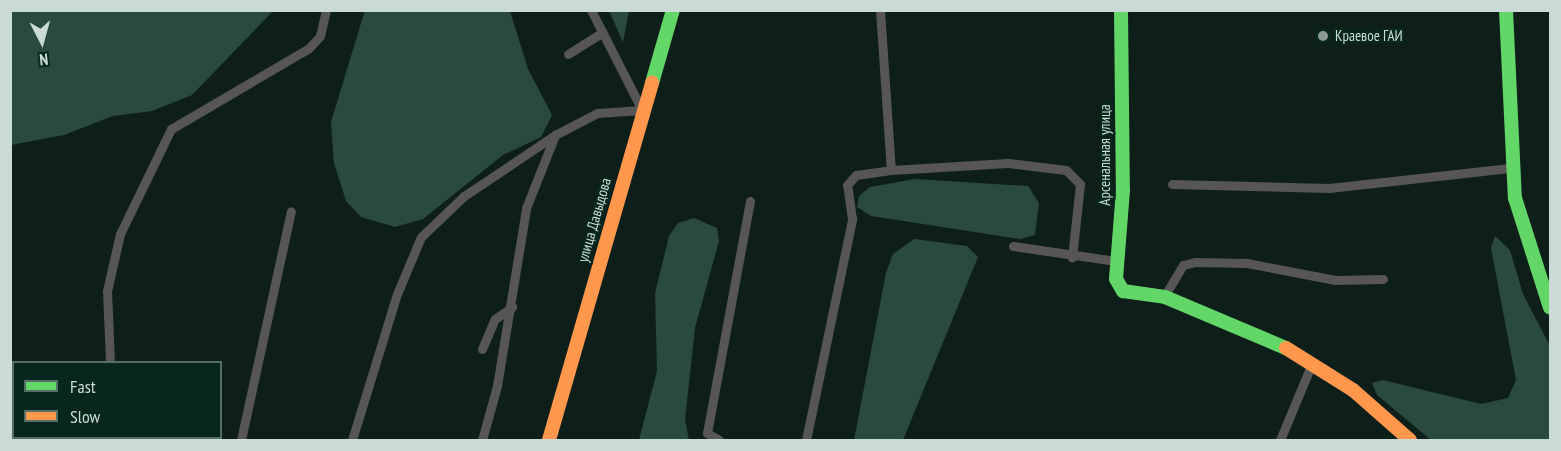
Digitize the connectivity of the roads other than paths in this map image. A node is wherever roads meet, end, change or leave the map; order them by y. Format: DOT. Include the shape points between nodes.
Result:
graph roads {
  1 [pos="326,10"];
  2 [pos="591,10"];
  3 [pos="673,10"];
  4 [pos="880,10"];
  5 [pos="1121,10"];
  6 [pos="1506,10"];
  7 [pos="603,32"];
  8 [pos="568,54"];
  9 [pos="642,110"];
  10 [pos="555,135"];
  11 [pos="1512,168"];
  12 [pos="891,170"];
  13 [pos="1172,184"];
  14 [pos="750,201"];
  15 [pos="291,212"];
  16 [pos="1013,246"];
  17 [pos="1072,258"];
  18 [pos="1118,261"];
  19 [pos="1383,279"];
  20 [pos="1165,297"];
  21 [pos="512,307"];
  22 [pos="1551,308"];
  23 [pos="482,349"];
  24 [pos="110,361"];
  25 [pos="1312,363"];
  26 [pos="241,441"];
  27 [pos="352,441"];
  28 [pos="482,441"];
  29 [pos="549,441"];
  30 [pos="719,441"];
  31 [pos="806,441"];
  32 [pos="1280,441"];
  33 [pos="1410,441"];
  1 -- 24 [label="lane" via="320,36 309,48 171,129 120,234 107,291"];
  2 -- 7 [label="lane"];
  3 -- 9 [label="street, улица Давыдова"];
  4 -- 12 [label="lane"];
  5 -- 18 [label="street, Арсенальная улица"];
  6 -- 11 [label="street"];
  7 -- 8 [label="lane"];
  7 -- 9 [label="lane"];
  9 -- 10 [label="lane" via="597,113"];
  9 -- 29 [label="street, улица Давыдова"];
  10 -- 21 [label="lane" via="526,208"];
  10 -- 27 [label="lane" via="464,196 421,237 397,294"];
  11 -- 13 [label="lane" via="1329,188"];
  11 -- 22 [label="street" via="1520,224"];
  12 -- 17 [label="lane" via="1008,163 1066,170 1080,184"];
  12 -- 31 [label="lane" via="856,175 847,185 852,219"];
  14 -- 30 [label="lane" via="707,433"];
  15 -- 26 [label="lane"];
  16 -- 17 [label="lane"];
  17 -- 18 [label="lane"];
  18 -- 20 [label="street, Арсенальная улица" via="1116,279 1129,294"];
  19 -- 20 [label="lane" via="1335,279 1247,263 1195,262 1183,265"];
  20 -- 25 [label="street"];
  21 -- 23 [label="lane" via="495,319"];
  21 -- 28 [label="lane"];
  25 -- 32 [label="lane"];
  25 -- 33 [label="street"];
}
